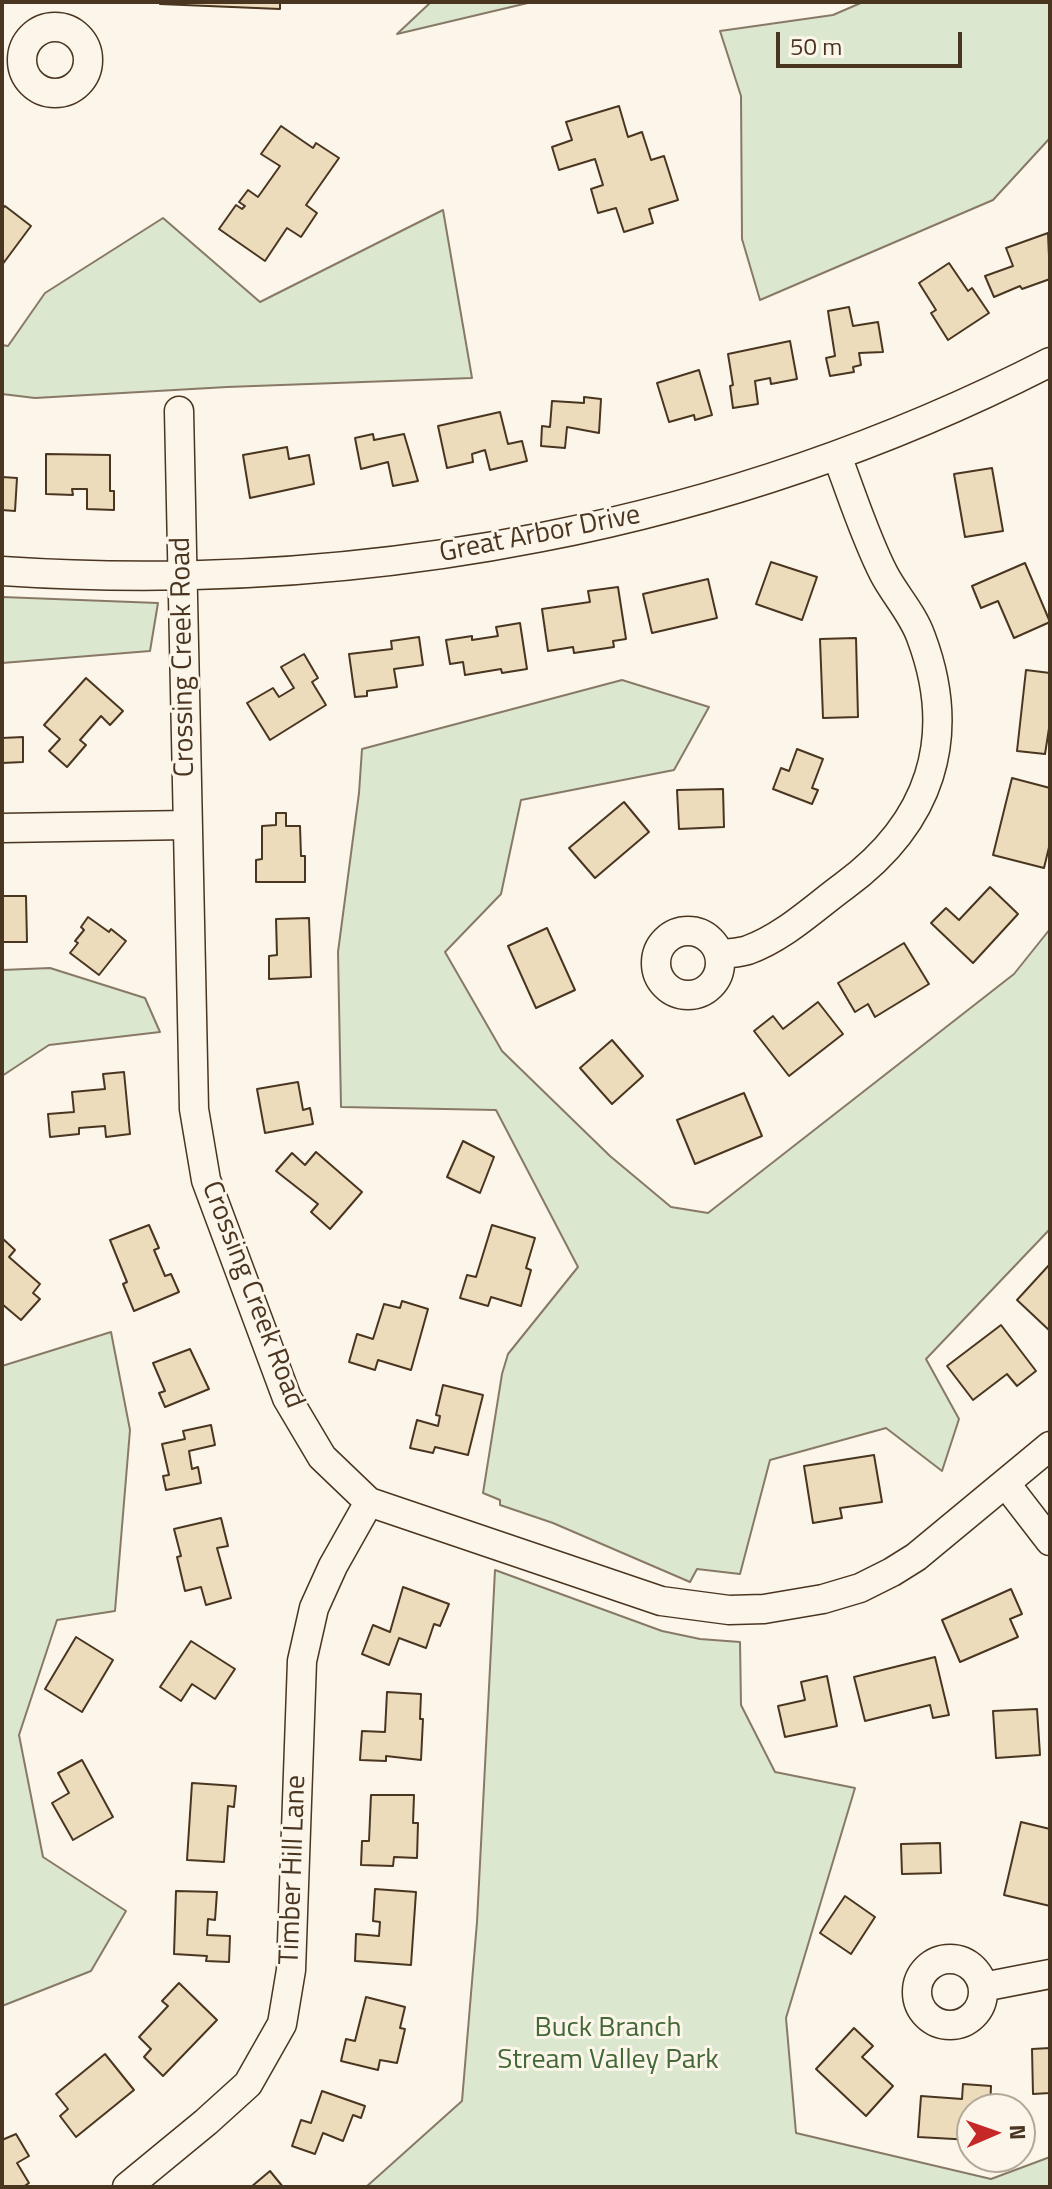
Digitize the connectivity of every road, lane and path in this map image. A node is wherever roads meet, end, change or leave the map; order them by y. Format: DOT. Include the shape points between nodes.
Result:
graph roads {
  1 [pos="1050,362"];
  2 [pos="179,411"];
  3 [pos="837,456"];
  4 [pos="2,571"];
  5 [pos="182,576"];
  6 [pos="187,825"];
  7 [pos="2,828"];
  8 [pos="719,955"];
  9 [pos="1050,1446"];
  10 [pos="1006,1484"];
  11 [pos="369,1502"];
  12 [pos="1050,1541"];
  13 [pos="1050,1974"];
  14 [pos="983,1987"];
  15 [pos="127,2187"];
  1 -- 3 [label="street, Great Arbor Drive"];
  2 -- 5 [label="street, Crossing Creek Road"];
  3 -- 5 [label="street, Great Arbor Drive" via="676,508 493,547 298,571"];
  3 -- 8 [label="street" via="884,573 920,634 936,684 939,728 931,769 917,805 873,865 773,938 746,951"];
  4 -- 5 [label="street, Great Arbor Drive"];
  5 -- 6 [label="street, Crossing Creek Road"];
  6 -- 7 [label="street"];
  6 -- 11 [label="street, Crossing Creek Road" via="194,1109 203,1168 287,1398 322,1457"];
  9 -- 10 [label="street, Crossing Creek Road"];
  10 -- 11 [label="street, Crossing Creek Road" via="916,1557 860,1588 823,1599 729,1610 661,1601"];
  10 -- 12 [label="street"];
  11 -- 15 [label="street, Timber Hill Lane" via="314,1608 302,1661 291,1970 282,2024 248,2084"];
  13 -- 14 [label="street"];
}
